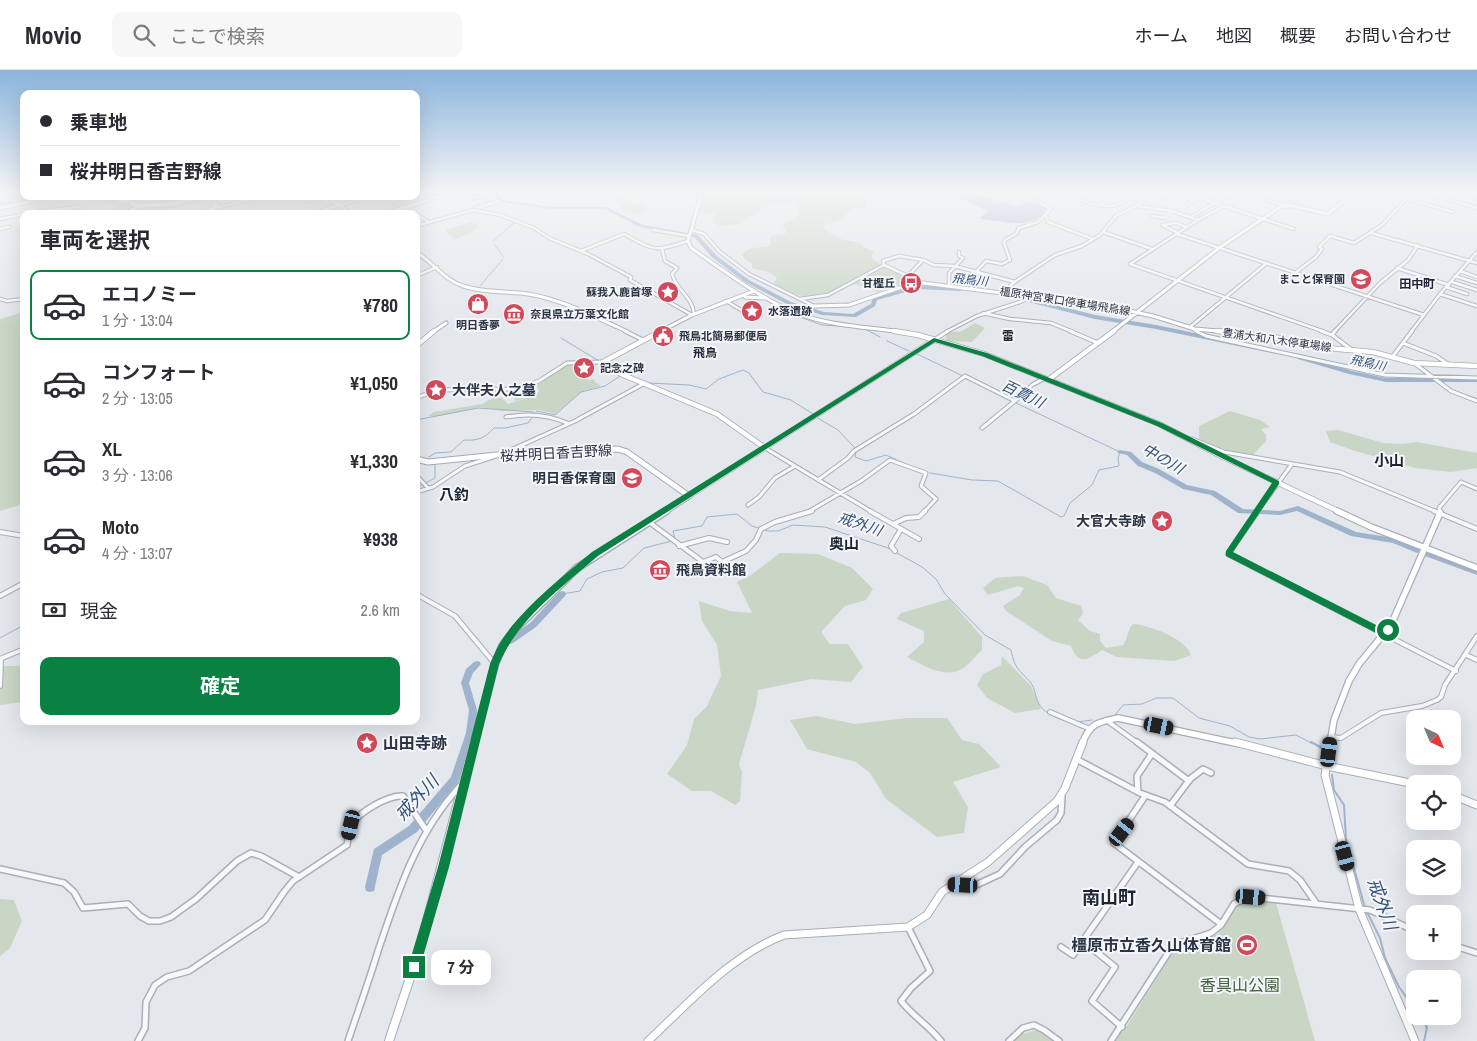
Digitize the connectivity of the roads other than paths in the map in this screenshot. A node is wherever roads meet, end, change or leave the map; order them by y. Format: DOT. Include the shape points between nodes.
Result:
graph roads {
  1 [pos="548,237"];
  2 [pos="613,237"];
  3 [pos="630,237"];
  4 [pos="686,237"];
  5 [pos="707,237"];
  6 [pos="1010,237"];
  7 [pos="1089,237"];
  8 [pos="1117,237"];
  9 [pos="1171,237"];
  10 [pos="1189,237"];
  11 [pos="1235,237"];
  12 [pos="1328,237"];
  13 [pos="1335,237"];
  14 [pos="1364,237"];
  15 [pos="1388,237"];
  16 [pos="689,238"];
  17 [pos="1093,239"];
  18 [pos="1418,245"];
  19 [pos="662,248"];
  20 [pos="1219,248"];
  21 [pos="1152,250"];
  22 [pos="581,251"];
  23 [pos="959,252"];
  24 [pos="1477,252"];
  25 [pos="420,255"];
  26 [pos="923,260"];
  27 [pos="1470,261"];
  28 [pos="1477,263"];
  29 [pos="1267,264"];
  30 [pos="884,265"];
  31 [pos="954,266"];
  32 [pos="437,268"];
  33 [pos="1397,268"];
  34 [pos="978,271"];
  35 [pos="1460,271"];
  36 [pos="1295,273"];
  37 [pos="420,274"];
  38 [pos="908,276"];
  39 [pos="1455,276"];
  40 [pos="1477,277"];
  41 [pos="1178,280"];
  42 [pos="1015,282"];
  43 [pos="923,283"];
  44 [pos="1477,283"];
  45 [pos="950,285"];
  46 [pos="1449,285"];
  47 [pos="972,287"];
  48 [pos="1477,290"];
  49 [pos="754,291"];
  50 [pos="1004,292"];
  51 [pos="1440,294"];
  52 [pos="1467,294"];
  53 [pos="1032,296"];
  54 [pos="1368,296"];
  55 [pos="743,297"];
  56 [pos="1225,297"];
  57 [pos="767,298"];
  58 [pos="0,299"];
  59 [pos="20,299"];
  60 [pos="800,299"];
  61 [pos="726,301"];
  62 [pos="1477,306"];
  63 [pos="813,307"];
  64 [pos="983,313"];
  65 [pos="1138,313"];
  66 [pos="799,314"];
  67 [pos="693,315"];
  68 [pos="1424,315"];
  69 [pos="756,319"];
  70 [pos="446,323"];
  71 [pos="615,326"];
  72 [pos="1191,328"];
  73 [pos="1332,335"];
  74 [pos="643,340"];
  75 [pos="934,340"];
  76 [pos="420,343"];
  77 [pos="1098,343"];
  78 [pos="1403,343"];
  79 [pos="1352,350"];
  80 [pos="1361,351"];
  81 [pos="1393,356"];
  82 [pos="603,362"];
  83 [pos="1414,363"];
  84 [pos="1448,364"];
  85 [pos="1476,366"];
  86 [pos="1367,372"];
  87 [pos="1433,376"];
  88 [pos="1477,378"];
  89 [pos="1047,379"];
  90 [pos="645,383"];
  91 [pos="420,397"];
  92 [pos="1477,401"];
  93 [pos="1013,402"];
  94 [pos="506,417"];
  95 [pos="567,423"];
  96 [pos="982,428"];
  97 [pos="765,448"];
  98 [pos="1222,454"];
  99 [pos="497,455"];
  100 [pos="420,459"];
  101 [pos="1292,464"];
  102 [pos="795,466"];
  103 [pos="420,480"];
  104 [pos="818,480"];
  105 [pos="1276,482"];
  106 [pos="426,486"];
  107 [pos="1477,489"];
  108 [pos="420,490"];
  109 [pos="841,494"];
  110 [pos="689,496"];
  111 [pos="748,504"];
  112 [pos="1440,513"];
  113 [pos="648,522"];
  114 [pos="893,524"];
  115 [pos="901,529"];
  116 [pos="1477,529"];
  117 [pos="0,532"];
  118 [pos="20,535"];
  119 [pos="919,539"];
  120 [pos="727,542"];
  121 [pos="679,546"];
  122 [pos="1424,548"];
  123 [pos="895,550"];
  124 [pos="1477,568"];
  125 [pos="20,585"];
  126 [pos="0,596"];
  127 [pos="420,596"];
  128 [pos="1386,634"];
  129 [pos="1477,636"];
  130 [pos="20,651"];
  131 [pos="1466,655"];
  132 [pos="1,659"];
  133 [pos="1477,660"];
  134 [pos="495,664"];
  135 [pos="1456,671"];
  136 [pos="0,686"];
  137 [pos="1050,712"];
  138 [pos="1106,720"];
  139 [pos="1090,729"];
  140 [pos="1330,737"];
  141 [pos="1151,755"];
  142 [pos="1076,759"];
  143 [pos="1327,766"];
  144 [pos="1211,773"];
  145 [pos="466,780"];
  146 [pos="1189,781"];
  147 [pos="1406,782"];
  148 [pos="1138,792"];
  149 [pos="1062,795"];
  150 [pos="1145,796"];
  151 [pos="1461,799"];
  152 [pos="1477,805"];
  153 [pos="1170,806"];
  154 [pos="426,830"];
  155 [pos="1138,862"];
  156 [pos="0,869"];
  157 [pos="299,877"];
  158 [pos="951,884"];
  159 [pos="1316,903"];
  160 [pos="1359,909"];
  161 [pos="1221,924"];
  162 [pos="908,927"];
  163 [pos="1406,927"];
  164 [pos="1083,941"];
  165 [pos="1061,947"];
  166 [pos="1461,948"];
  167 [pos="1477,953"];
  168 [pos="1122,1026"];
  169 [pos="138,1041"];
  170 [pos="348,1041"];
  171 [pos="389,1041"];
  172 [pos="648,1041"];
  173 [pos="941,1041"];
  174 [pos="1009,1041"];
  175 [pos="1059,1041"];
  176 [pos="1111,1041"];
  177 [pos="1415,1041"];
  1 -- 22 [label="street"];
  2 -- 22 [label="street"];
  3 -- 19 [label="street" via="648,248"];
  4 -- 16 [label="street"];
  5 -- 60 [label="street" via="736,266"];
  6 -- 34 [label="street" via="1004,243 1010,260 1006,264 986,261"];
  7 -- 17 [label="street"];
  8 -- 21 [label="street"];
  9 -- 21 [label="street"];
  10 -- 20 [label="street"];
  11 -- 20 [label="main road, 橿原神宮東口停車場飛鳥線"];
  12 -- 36 [label="street" via="1319,247 1322,249 1316,257"];
  13 -- 14 [label="street" via="1354,243"];
  15 -- 18 [label="street"];
  16 -- 19 [label="street"];
  16 -- 49 [label="main road" via="691,248"];
  17 -- 42 [label="street" via="1055,255"];
  18 -- 27 [label="street"];
  18 -- 33 [label="street" via="1408,260"];
  19 -- 67 [label="street" via="665,261 677,268 672,278 692,305"];
  20 -- 29 [label="street"];
  20 -- 41 [label="main road, 橿原神宮東口停車場飛鳥線"];
  21 -- 41 [label="street" via="1130,264"];
  22 -- 67 [label="street"];
  23 -- 31 [label="street" via="963,258"];
  24 -- 27 [label="street"];
  25 -- 32 [label="main road"];
  26 -- 30 [label="street" via="899,256 886,259"];
  26 -- 31 [label="street" via="934,266"];
  26 -- 38 [label="street"];
  27 -- 28 [label="street"];
  27 -- 35 [label="street"];
  29 -- 36 [label="street"];
  29 -- 56 [label="street"];
  30 -- 38 [label="street"];
  30 -- 60 [label="street" via="828,295"];
  31 -- 34 [label="street"];
  31 -- 45 [label="street" via="949,273"];
  32 -- 37 [label="street"];
  32 -- 71 [label="main road" via="462,286 552,299"];
  33 -- 46 [label="street"];
  33 -- 54 [label="street"];
  34 -- 42 [label="street"];
  34 -- 47 [label="street"];
  35 -- 39 [label="street"];
  35 -- 40 [label="street"];
  36 -- 54 [label="street"];
  38 -- 43 [label="street"];
  39 -- 44 [label="street"];
  39 -- 46 [label="street"];
  41 -- 56 [label="street"];
  41 -- 65 [label="main road, 橿原神宮東口停車場飛鳥線"];
  42 -- 50 [label="street"];
  43 -- 45 [label="main road, 橿原神宮東口停車場飛鳥線"];
  43 -- 63 [label="main road, 橿原神宮東口停車場飛鳥線" via="889,290 849,305"];
  45 -- 47 [label="main road, 橿原神宮東口停車場飛鳥線"];
  46 -- 48 [label="street"];
  46 -- 51 [label="street"];
  46 -- 52 [label="street"];
  47 -- 50 [label="main road, 橿原神宮東口停車場飛鳥線"];
  49 -- 55 [label="main road"];
  49 -- 57 [label="main road"];
  50 -- 53 [label="main road, 橿原神宮東口停車場飛鳥線"];
  51 -- 62 [label="street"];
  51 -- 68 [label="street"];
  53 -- 64 [label="street" via="1009,308"];
  53 -- 65 [label="main road, 橿原神宮東口停車場飛鳥線"];
  54 -- 68 [label="street"];
  54 -- 73 [label="street"];
  55 -- 57 [label="main road"];
  55 -- 61 [label="main road"];
  56 -- 72 [label="street"];
  56 -- 73 [label="street"];
  57 -- 66 [label="main road"];
  58 -- 59 [label="street"];
  60 -- 63 [label="street"];
  61 -- 67 [label="main road"];
  61 -- 69 [label="street"];
  63 -- 66 [label="main road, 橿原神宮東口停車場飛鳥線"];
  64 -- 75 [label="street"];
  64 -- 77 [label="street" via="1051,323"];
  65 -- 72 [label="main road, 豊浦大和八木停車場線"];
  65 -- 77 [label="main road, 橿原神宮東口停車場飛鳥線"];
  66 -- 75 [label="main road"];
  67 -- 74 [label="main road"];
  68 -- 78 [label="street"];
  70 -- 76 [label="main road"];
  71 -- 74 [label="street"];
  72 -- 79 [label="main road, 豊浦大和八木停車場線"];
  72 -- 86 [label="street" via="1206,336"];
  73 -- 79 [label="street"];
  74 -- 82 [label="main road"];
  75 -- 89 [label="main road" via="984,354"];
  75 -- 97 [label="main road"];
  77 -- 89 [label="main road, 橿原神宮東口停車場飛鳥線"];
  78 -- 81 [label="street"];
  78 -- 84 [label="street"];
  79 -- 80 [label="main road, 豊浦大和八木停車場線"];
  80 -- 81 [label="main road, 豊浦大和八木停車場線"];
  80 -- 86 [label="street" via="1359,360"];
  81 -- 83 [label="main road, 豊浦大和八木停車場線"];
  82 -- 90 [label="main road" via="621,374"];
  82 -- 91 [label="street" via="567,363 539,381 509,390 438,390"];
  83 -- 84 [label="main road, 豊浦大和八木停車場線"];
  83 -- 87 [label="street"];
  84 -- 85 [label="main road, 豊浦大和八木停車場線"];
  86 -- 87 [label="street"];
  87 -- 88 [label="street"];
  87 -- 92 [label="street" via="1451,391"];
  89 -- 93 [label="street" via="1032,385"];
  89 -- 98 [label="main road" via="1159,424"];
  90 -- 95 [label="street"];
  90 -- 97 [label="main road" via="717,414"];
  93 -- 96 [label="street"];
  93 -- 104 [label="street" via="964,377 914,414 856,449"];
  94 -- 95 [label="street" via="537,414"];
  95 -- 99 [label="street"];
  97 -- 102 [label="street"];
  97 -- 110 [label="main road"];
  98 -- 101 [label="street"];
  98 -- 105 [label="main road"];
  99 -- 100 [label="main road, 桜井明日香吉野線"];
  99 -- 106 [label="street" via="465,466"];
  99 -- 110 [label="main road, 桜井明日香吉野線" via="618,449"];
  101 -- 105 [label="street"];
  101 -- 112 [label="street" via="1345,474"];
  102 -- 104 [label="street"];
  102 -- 111 [label="street" via="774,478 759,497"];
  103 -- 106 [label="street"];
  104 -- 109 [label="street"];
  105 -- 122 [label="main road"];
  105 -- 128 [label="street" via="1228,554"];
  106 -- 108 [label="street"];
  107 -- 112 [label="street" via="1461,482 1439,508"];
  109 -- 114 [label="street"];
  109 -- 114 [label="street" via="890,460 926,473 921,486 936,499 919,517"];
  109 -- 121 [label="street" via="812,511 775,522 761,530 746,551 722,562 716,557 702,562"];
  110 -- 113 [label="main road"];
  112 -- 116 [label="street"];
  112 -- 122 [label="main road"];
  113 -- 121 [label="street"];
  113 -- 134 [label="main road" via="595,554 554,588 516,628 503,645"];
  114 -- 115 [label="street"];
  115 -- 119 [label="street"];
  115 -- 123 [label="street" via="891,546"];
  117 -- 118 [label="street"];
  120 -- 121 [label="street" via="719,538"];
  122 -- 124 [label="main road"];
  122 -- 128 [label="main road"];
  125 -- 126 [label="street"];
  127 -- 134 [label="street" via="455,616"];
  128 -- 135 [label="street"];
  128 -- 140 [label="main road" via="1354,671"];
  129 -- 131 [label="street"];
  130 -- 132 [label="street"];
  131 -- 133 [label="street"];
  131 -- 135 [label="street"];
  132 -- 136 [label="street"];
  134 -- 145 [label="main road"];
  135 -- 140 [label="street" via="1437,700 1381,713 1341,738"];
  137 -- 139 [label="street" via="1080,722"];
  138 -- 139 [label="main road"];
  138 -- 141 [label="street"];
  138 -- 143 [label="main road" via="1122,718"];
  139 -- 142 [label="main road"];
  140 -- 143 [label="main road"];
  141 -- 146 [label="street"];
  141 -- 148 [label="street" via="1139,772"];
  142 -- 148 [label="street"];
  142 -- 149 [label="main road"];
  143 -- 147 [label="main road"];
  143 -- 160 [label="main road" via="1326,783"];
  144 -- 146 [label="street" via="1200,769"];
  145 -- 154 [label="street" via="446,799"];
  145 -- 171 [label="main road" via="420,948"];
  146 -- 153 [label="street"];
  148 -- 150 [label="street"];
  149 -- 158 [label="main road" via="988,862"];
  149 -- 158 [label="street" via="1057,820 1000,874 976,885"];
  150 -- 153 [label="street"];
  150 -- 155 [label="street" via="1114,844"];
  151 -- 152 [label="main road"];
  153 -- 159 [label="street" via="1248,864 1283,870 1296,876"];
  154 -- 157 [label="street" via="403,796 392,796 351,825 347,845"];
  154 -- 170 [label="street" via="399,890"];
  155 -- 161 [label="street"];
  155 -- 164 [label="street"];
  156 -- 157 [label="street" via="64,883 74,892 83,908 128,904 138,916 150,922 166,920 200,898 238,860 251,853"];
  157 -- 169 [label="street" via="286,889 265,920 189,971 167,977 155,985 146,1002 145,1028"];
  158 -- 162 [label="main road" via="938,896 926,915"];
  159 -- 160 [label="street"];
  159 -- 161 [label="street" via="1246,897 1236,900"];
  160 -- 163 [label="street" via="1370,910"];
  160 -- 177 [label="main road"];
  161 -- 168 [label="street" via="1212,932 1172,947"];
  162 -- 172 [label="main road" via="784,935 767,940"];
  162 -- 173 [label="street" via="930,971 901,1001"];
  164 -- 165 [label="street" via="1073,955"];
  164 -- 168 [label="street" via="1115,967 1092,1001"];
  166 -- 167 [label="street"];
  168 -- 176 [label="street"];
  174 -- 175 [label="street" via="1030,1024 1037,1025"];
}
